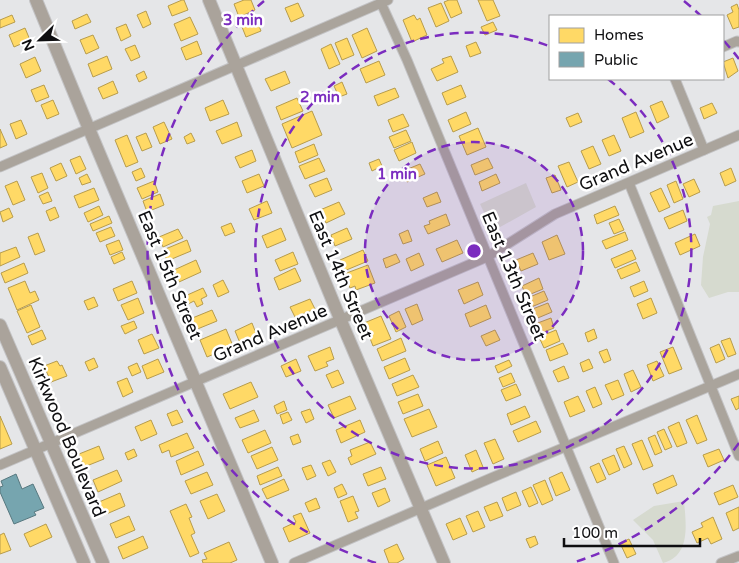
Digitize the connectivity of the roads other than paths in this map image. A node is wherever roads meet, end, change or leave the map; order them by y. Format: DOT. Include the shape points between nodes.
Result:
graph roads {
  1 [pos="36,0"];
  2 [pos="209,0"];
  3 [pos="385,2"];
  4 [pos="739,42"];
  5 [pos="724,47"];
  6 [pos="236,65"];
  7 [pos="675,80"];
  8 [pos="89,129"];
  9 [pos="739,135"];
  10 [pos="704,150"];
  11 [pos="0,167"];
  12 [pos="629,183"];
  13 [pos="487,257"];
  14 [pos="341,321"];
  15 [pos="0,325"];
  16 [pos="0,367"];
  17 [pos="739,374"];
  18 [pos="196,382"];
  19 [pos="710,387"];
  20 [pos="51,444"];
  21 [pos="566,446"];
  22 [pos="35,451"];
  23 [pos="739,456"];
  24 [pos="0,465"];
  25 [pos="421,508"];
  26 [pos="739,556"];
  27 [pos="84,563"];
  28 [pos="103,563"];
  29 [pos="272,563"];
  30 [pos="294,563"];
  31 [pos="444,563"];
  32 [pos="614,563"];
  33 [pos="722,563"];
  1 -- 8 [label="street, East 15th Street"];
  2 -- 6 [label="street, East 14th Street"];
  3 -- 6 [label="street"];
  3 -- 13 [label="street, East 13th Street"];
  4 -- 5 [label="street"];
  6 -- 8 [label="street"];
  6 -- 14 [label="street, East 14th Street"];
  7 -- 10 [label="street"];
  8 -- 11 [label="street"];
  8 -- 18 [label="street, East 15th Street"];
  9 -- 10 [label="street, Grand Avenue"];
  10 -- 12 [label="street, Grand Avenue"];
  12 -- 13 [label="street, Grand Avenue" via="554,214"];
  12 -- 19 [label="street"];
  13 -- 14 [label="street, Grand Avenue"];
  13 -- 21 [label="street, East 13th Street"];
  14 -- 18 [label="street, Grand Avenue"];
  14 -- 25 [label="street, East 14th Street"];
  15 -- 20 [label="street, Kirkwood Boulevard"];
  16 -- 22 [label="street, Kirkwood Boulevard"];
  17 -- 19 [label="street"];
  18 -- 20 [label="street, Grand Avenue"];
  18 -- 29 [label="street, East 15th Street"];
  19 -- 21 [label="street"];
  19 -- 23 [label="street"];
  20 -- 22 [label="street, Grand Avenue"];
  20 -- 28 [label="street, Kirkwood Boulevard"];
  21 -- 25 [label="street"];
  21 -- 32 [label="street, East 13th Street"];
  22 -- 24 [label="street, Grand Avenue"];
  22 -- 27 [label="street, Kirkwood Boulevard"];
  25 -- 30 [label="street"];
  25 -- 31 [label="street, East 14th Street"];
  26 -- 33 [label="street"];
}
